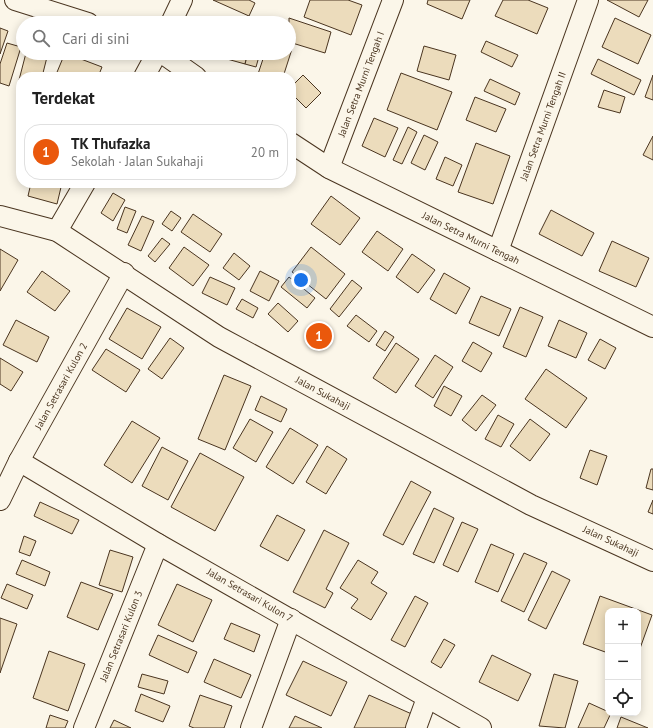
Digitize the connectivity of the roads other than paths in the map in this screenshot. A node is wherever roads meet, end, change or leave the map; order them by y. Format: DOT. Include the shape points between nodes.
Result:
graph roads {
  1 [pos="15,0"];
  2 [pos="182,0"];
  3 [pos="393,0"];
  4 [pos="588,0"];
  5 [pos="66,16"];
  6 [pos="174,16"];
  7 [pos="153,60"];
  8 [pos="172,60"];
  9 [pos="147,72"];
  10 [pos="189,72"];
  11 [pos="296,146"];
  12 [pos="329,168"];
  13 [pos="82,188"];
  14 [pos="0,216"];
  15 [pos="57,231"];
  16 [pos="498,251"];
  17 [pos="124,273"];
  18 [pos="651,322"];
  19 [pos="19,461"];
  20 [pos="0,500"];
  21 [pos="158,544"];
  22 [pos="653,561"];
  23 [pos="291,619"];
  24 [pos="427,698"];
  25 [pos="84,728"];
  26 [pos="251,728"];
  27 [pos="416,728"];
  28 [pos="481,728"];
  1 -- 5 [label="street"];
  2 -- 6 [label="street"];
  3 -- 12 [label="street, Jalan Setra Murni Tengah I"];
  4 -- 16 [label="street, Jalan Setra Murni Tengah II"];
  7 -- 9 [label="street"];
  8 -- 10 [label="street"];
  11 -- 12 [label="street, Jalan Setra Murni Tengah"];
  12 -- 16 [label="street, Jalan Setra Murni Tengah"];
  13 -- 15 [label="street"];
  14 -- 15 [label="street, Jalan Sukahaji"];
  15 -- 17 [label="street, Jalan Sukahaji"];
  16 -- 18 [label="street, Jalan Setra Murni Tengah"];
  17 -- 19 [label="street, Jalan Setrasari Kulon 2"];
  17 -- 22 [label="street, Jalan Sukahaji" via="219,337 531,505"];
  19 -- 20 [label="street, Jalan Setrasari Kulon 2"];
  19 -- 21 [label="street, Jalan Setrasari Kulon 7"];
  21 -- 23 [label="street, Jalan Setrasari Kulon 7"];
  21 -- 25 [label="street, Jalan Setrasari Kulon 3"];
  23 -- 24 [label="street, Jalan Setrasari Kulon 7"];
  23 -- 26 [label="street"];
  24 -- 27 [label="street"];
  24 -- 28 [label="street, Jalan Setrasari Kulon 7"];
}
